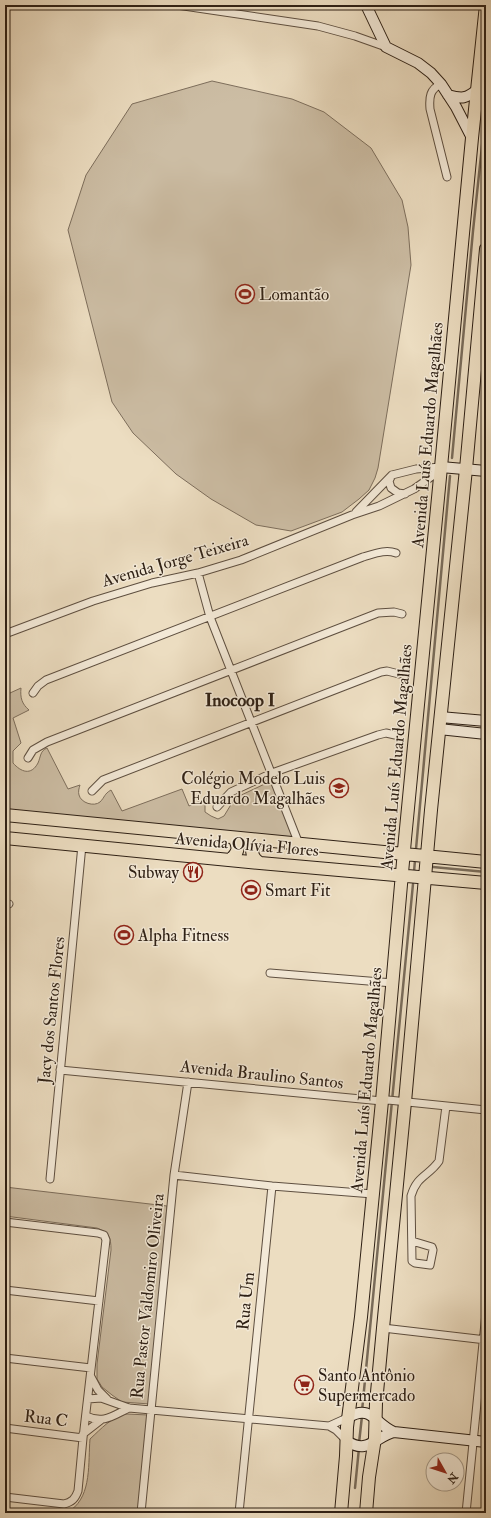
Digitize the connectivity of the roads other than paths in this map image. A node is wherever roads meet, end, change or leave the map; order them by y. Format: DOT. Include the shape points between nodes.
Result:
graph roads {
  1 [pos="177,5"];
  2 [pos="366,5"];
  3 [pos="486,5"];
  4 [pos="386,48"];
  5 [pos="441,84"];
  6 [pos="478,89"];
  7 [pos="448,95"];
  8 [pos="472,138"];
  9 [pos="447,178"];
  10 [pos="486,250"];
  11 [pos="482,338"];
  12 [pos="438,468"];
  13 [pos="466,468"];
  14 [pos="486,471"];
  15 [pos="392,475"];
  16 [pos="405,494"];
  17 [pos="352,515"];
  18 [pos="396,553"];
  19 [pos="198,573"];
  20 [pos="402,614"];
  21 [pos="210,617"];
  22 [pos="5,634"];
  23 [pos="230,670"];
  24 [pos="399,674"];
  25 [pos="33,693"];
  26 [pos="486,721"];
  27 [pos="252,723"];
  28 [pos="440,723"];
  29 [pos="486,734"];
  30 [pos="395,735"];
  31 [pos="28,758"];
  32 [pos="272,773"];
  33 [pos="92,791"];
  34 [pos="217,807"];
  35 [pos="5,815"];
  36 [pos="5,838"];
  37 [pos="234,838"];
  38 [pos="258,840"];
  39 [pos="298,844"];
  40 [pos="82,845"];
  41 [pos="404,854"];
  42 [pos="427,857"];
  43 [pos="230,860"];
  44 [pos="486,862"];
  45 [pos="260,863"];
  46 [pos="402,876"];
  47 [pos="426,878"];
  48 [pos="486,884"];
  49 [pos="270,973"];
  50 [pos="393,983"];
  51 [pos="60,1070"];
  52 [pos="188,1082"];
  53 [pos="385,1101"];
  54 [pos="403,1102"];
  55 [pos="446,1106"];
  56 [pos="486,1110"];
  57 [pos="174,1175"];
  58 [pos="50,1179"];
  59 [pos="272,1186"];
  60 [pos="373,1194"];
  61 [pos="5,1222"];
  62 [pos="412,1241"];
  63 [pos="5,1290"];
  64 [pos="99,1301"];
  65 [pos="486,1313"];
  66 [pos="382,1328"];
  67 [pos="485,1340"];
  68 [pos="5,1358"];
  69 [pos="91,1368"];
  70 [pos="90,1376"];
  71 [pos="88,1399"];
  72 [pos="109,1400"];
  73 [pos="129,1408"];
  74 [pos="151,1410"];
  75 [pos="352,1415"];
  76 [pos="86,1416"];
  77 [pos="373,1417"];
  78 [pos="248,1419"];
  79 [pos="101,1420"];
  80 [pos="329,1426"];
  81 [pos="5,1428"];
  82 [pos="394,1432"];
  83 [pos="83,1436"];
  84 [pos="474,1440"];
  85 [pos="349,1442"];
  86 [pos="486,1442"];
  87 [pos="372,1444"];
  88 [pos="5,1497"];
  89 [pos="141,1513"];
  90 [pos="239,1513"];
  91 [pos="341,1513"];
  92 [pos="366,1513"];
  93 [pos="466,1513"];
  1 -- 4 [label="street" via="318,26 356,36"];
  2 -- 4 [label="street"];
  3 -- 6 [label="main road, Avenida Luís Eduardo Magalhães"];
  4 -- 5 [label="street" via="418,64"];
  5 -- 7 [label="street"];
  5 -- 9 [label="street" via="434,88 429,99"];
  6 -- 7 [label="street" via="460,99"];
  6 -- 8 [label="main road, Avenida Luís Eduardo Magalhães"];
  7 -- 8 [label="street"];
  8 -- 12 [label="main road, Avenida Luís Eduardo Magalhães"];
  10 -- 11 [label="main road"];
  11 -- 13 [label="main road"];
  12 -- 13 [label="street"];
  12 -- 15 [label="street" via="416,469"];
  12 -- 16 [label="street, Avenida Jorge Teixeira" via="431,477"];
  12 -- 41 [label="main road, Avenida Luís Eduardo Magalhães"];
  13 -- 14 [label="street"];
  13 -- 28 [label="main road"];
  15 -- 16 [label="street" via="389,481 391,488"];
  15 -- 17 [label="street, Avenida Jorge Teixeira"];
  16 -- 17 [label="street, Avenida Jorge Teixeira"];
  17 -- 19 [label="street, Avenida Jorge Teixeira" via="241,560"];
  18 -- 21 [label="street" via="381,551 363,557"];
  19 -- 21 [label="street"];
  19 -- 22 [label="street, Avenida Jorge Teixeira" via="152,583 93,601"];
  20 -- 23 [label="street" via="378,613"];
  21 -- 23 [label="street"];
  21 -- 25 [label="street" via="46,680"];
  23 -- 27 [label="street"];
  23 -- 31 [label="street" via="39,746"];
  24 -- 27 [label="street" via="380,672"];
  26 -- 28 [label="street"];
  27 -- 32 [label="street"];
  27 -- 33 [label="street" via="103,780"];
  28 -- 29 [label="street"];
  28 -- 42 [label="main road"];
  30 -- 32 [label="street" via="378,735"];
  32 -- 34 [label="street" via="231,792"];
  32 -- 39 [label="street"];
  35 -- 37 [label="main road, Avenida Olívia Flores"];
  36 -- 40 [label="main road, Avenida Olívia Flores"];
  37 -- 38 [label="main road, Avenida Olívia Flores"];
  37 -- 43 [label="main road" via="238,851"];
  38 -- 39 [label="main road, Avenida Olívia Flores"];
  38 -- 45 [label="main road" via="252,848 252,854"];
  39 -- 41 [label="main road, Avenida Olívia Flores"];
  40 -- 43 [label="main road, Avenida Olívia Flores"];
  40 -- 51 [label="street, Jacy dos Santos Flores"];
  41 -- 42 [label="main road, Avenida Olívia Flores"];
  41 -- 46 [label="main road, Avenida Luís Eduardo Magalhães"];
  42 -- 44 [label="main road, Avenida Olívia Flores"];
  42 -- 47 [label="main road"];
  43 -- 45 [label="main road, Avenida Olívia Flores"];
  45 -- 46 [label="main road, Avenida Olívia Flores"];
  46 -- 47 [label="main road, Avenida Olívia Flores"];
  46 -- 50 [label="main road, Avenida Luís Eduardo Magalhães"];
  47 -- 48 [label="main road, Avenida Olívia Flores"];
  47 -- 54 [label="main road"];
  49 -- 50 [label="street"];
  50 -- 53 [label="main road, Avenida Luís Eduardo Magalhães"];
  51 -- 52 [label="street, Avenida Braulino Santos"];
  51 -- 58 [label="street, Jacy dos Santos Flores"];
  52 -- 53 [label="street, Avenida Braulino Santos"];
  52 -- 57 [label="street, Rua Pastor Valdomiro Oliveira"];
  53 -- 54 [label="street, Avenida Braulino Santos"];
  53 -- 60 [label="main road, Avenida Luís Eduardo Magalhães"];
  54 -- 55 [label="street, Avenida Braulino Santos"];
  54 -- 66 [label="main road"];
  55 -- 56 [label="street, Avenida Braulino Santos"];
  55 -- 62 [label="street" via="439,1161 413,1187"];
  57 -- 59 [label="street"];
  57 -- 74 [label="street, Rua Pastor Valdomiro Oliveira"];
  59 -- 60 [label="street"];
  59 -- 78 [label="street, Rua Um"];
  60 -- 75 [label="main road, Avenida Luís Eduardo Magalhães"];
  61 -- 64 [label="street" via="104,1235 106,1240"];
  63 -- 64 [label="street"];
  64 -- 69 [label="street"];
  65 -- 67 [label="street"];
  66 -- 67 [label="street"];
  66 -- 77 [label="main road"];
  67 -- 84 [label="street"];
  68 -- 69 [label="street"];
  69 -- 70 [label="street"];
  70 -- 71 [label="street"];
  70 -- 72 [label="street" via="98,1390"];
  71 -- 72 [label="street" via="97,1397"];
  71 -- 76 [label="street"];
  72 -- 73 [label="street"];
  73 -- 74 [label="street"];
  73 -- 79 [label="street"];
  74 -- 78 [label="street"];
  74 -- 89 [label="street, Rua Pastor Valdomiro Oliveira"];
  75 -- 77 [label="street" via="360,1412"];
  75 -- 80 [label="street"];
  75 -- 85 [label="main road, Avenida Luís Eduardo Magalhães"];
  76 -- 79 [label="street"];
  76 -- 83 [label="street"];
  77 -- 82 [label="street" via="384,1428"];
  77 -- 87 [label="main road"];
  78 -- 80 [label="street"];
  78 -- 90 [label="street, Rua Um"];
  79 -- 83 [label="street"];
  80 -- 85 [label="street"];
  81 -- 83 [label="street, Rua C"];
  82 -- 84 [label="street"];
  82 -- 87 [label="street"];
  83 -- 88 [label="street" via="78,1492 70,1502 64,1504"];
  84 -- 86 [label="street"];
  84 -- 93 [label="street"];
  85 -- 87 [label="street" via="360,1447"];
  85 -- 91 [label="main road, Avenida Luís Eduardo Magalhães"];
  87 -- 92 [label="main road"];
}
